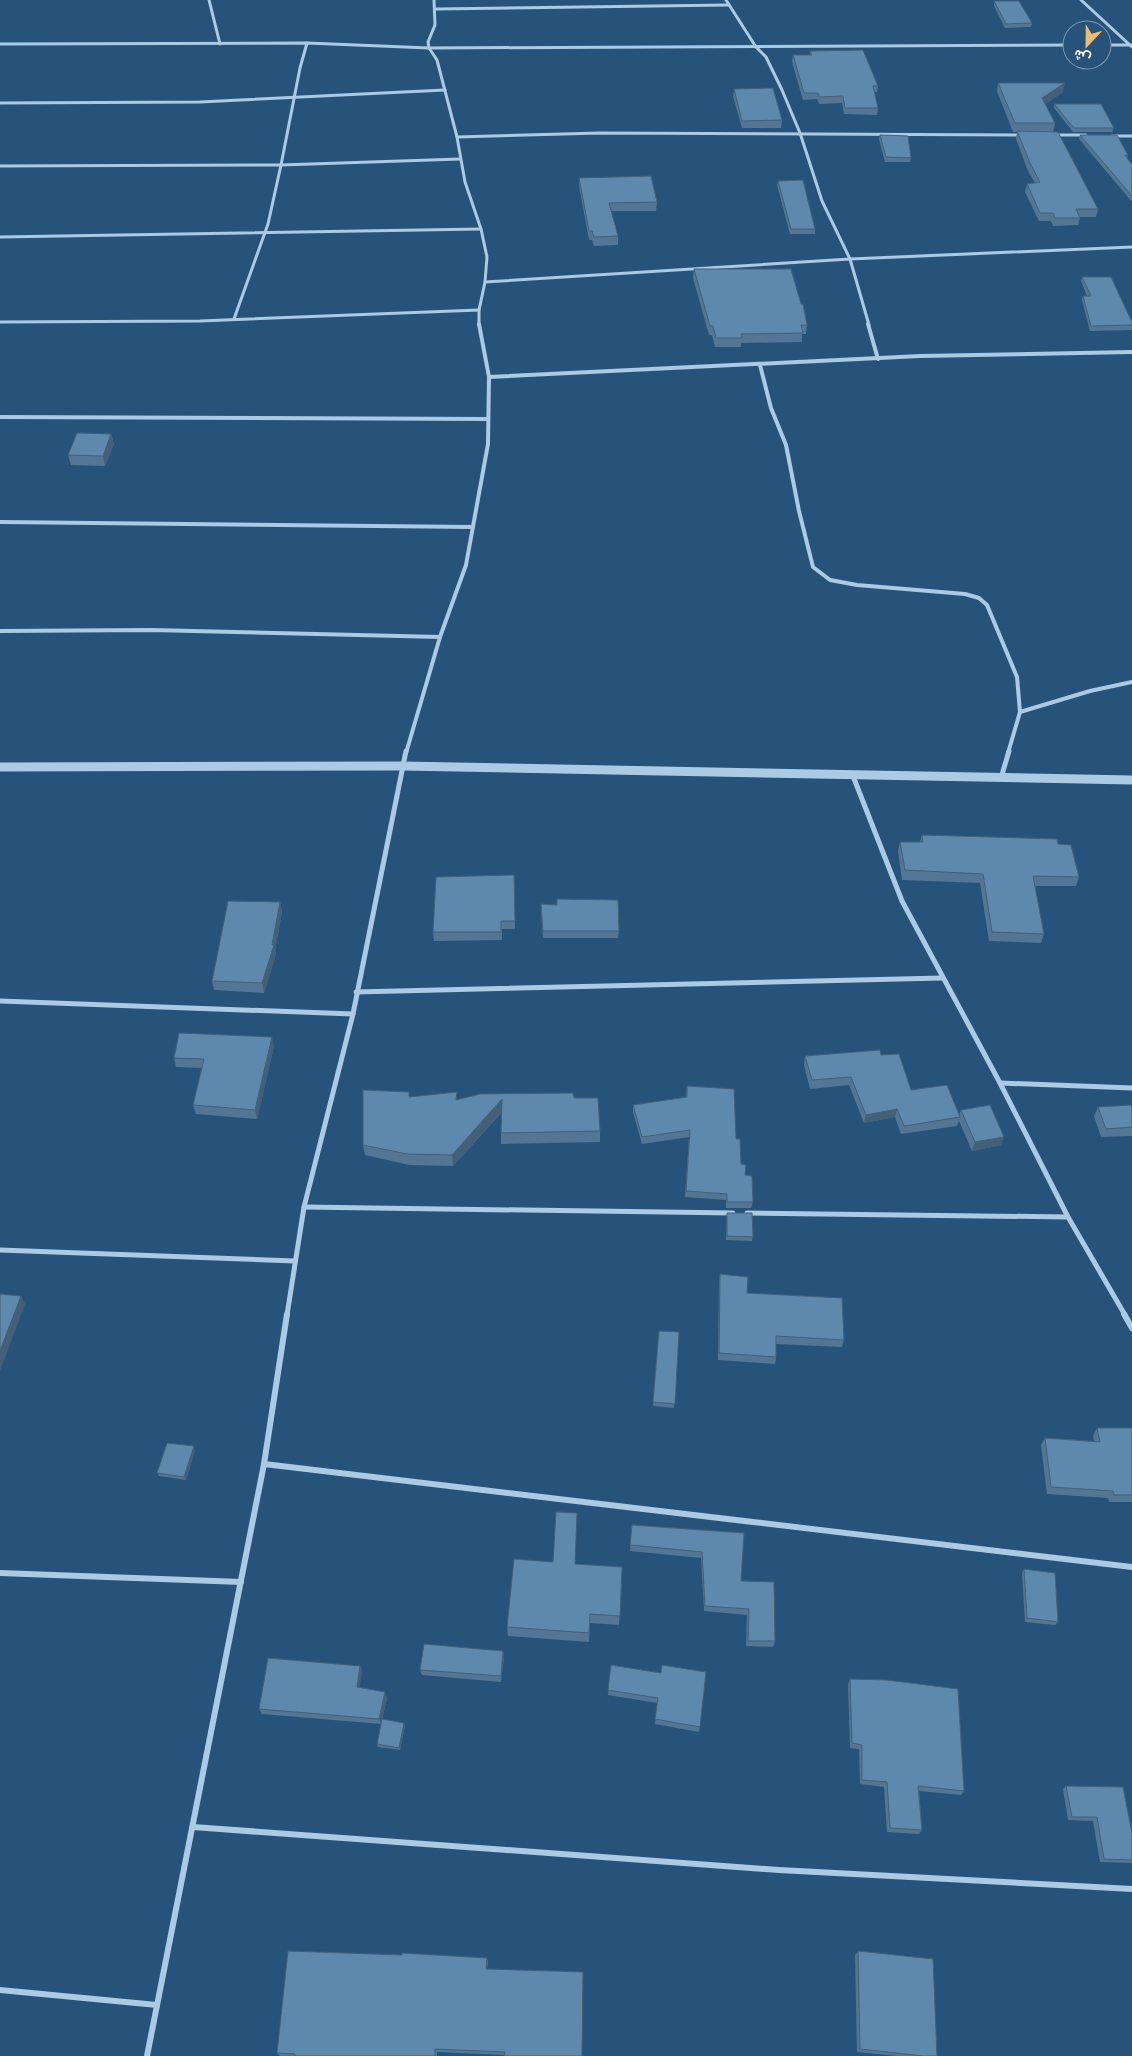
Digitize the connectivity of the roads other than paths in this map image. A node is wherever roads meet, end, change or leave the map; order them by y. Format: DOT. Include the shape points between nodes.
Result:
graph roads {
  1 [pos="209,0"];
  2 [pos="434,0"];
  3 [pos="726,0"];
  4 [pos="1081,0"];
  5 [pos="728,5"];
  6 [pos="436,9"];
  7 [pos="307,43"];
  8 [pos="0,44"];
  9 [pos="220,44"];
  10 [pos="1062,45"];
  11 [pos="1112,45"];
  12 [pos="1131,46"];
  13 [pos="756,47"];
  14 [pos="429,48"];
  15 [pos="445,90"];
  16 [pos="296,98"];
  17 [pos="0,102"];
  18 [pos="800,133"];
  19 [pos="1024,135"];
  20 [pos="1054,135"];
  21 [pos="1093,136"];
  22 [pos="1103,136"];
  23 [pos="1132,136"];
  24 [pos="457,137"];
  25 [pos="460,159"];
  26 [pos="281,165"];
  27 [pos="0,166"];
  28 [pos="481,228"];
  29 [pos="265,233"];
  30 [pos="0,237"];
  31 [pos="1132,248"];
  32 [pos="850,259"];
  33 [pos="485,282"];
  34 [pos="479,310"];
  35 [pos="234,319"];
  36 [pos="0,322"];
  37 [pos="1132,352"];
  38 [pos="878,359"];
  39 [pos="760,365"];
  40 [pos="489,377"];
  41 [pos="0,417"];
  42 [pos="488,419"];
  43 [pos="0,522"];
  44 [pos="473,528"];
  45 [pos="0,631"];
  46 [pos="440,637"];
  47 [pos="1132,682"];
  48 [pos="1020,712"];
  49 [pos="402,766"];
  50 [pos="0,767"];
  51 [pos="853,776"];
  52 [pos="1001,778"];
  53 [pos="1132,780"];
  54 [pos="942,978"];
  55 [pos="356,992"];
  56 [pos="0,1001"];
  57 [pos="353,1014"];
  58 [pos="1000,1083"];
  59 [pos="1132,1088"];
  60 [pos="304,1207"];
  61 [pos="1068,1218"];
  62 [pos="0,1250"];
  63 [pos="294,1261"];
  64 [pos="1132,1328"];
  65 [pos="264,1464"];
  66 [pos="1132,1567"];
  67 [pos="0,1573"];
  68 [pos="241,1582"];
  69 [pos="192,1826"];
  70 [pos="1132,1889"];
  71 [pos="0,1990"];
  72 [pos="157,2005"];
  73 [pos="147,2056"];
  1 -- 9 [label="street"];
  2 -- 6 [label="street"];
  3 -- 5 [label="street"];
  4 -- 12 [label="street"];
  5 -- 6 [label="street"];
  5 -- 13 [label="street"];
  6 -- 14 [label="street"];
  7 -- 9 [label="street"];
  7 -- 14 [label="street"];
  7 -- 16 [label="street"];
  8 -- 9 [label="street"];
  10 -- 13 [label="street"];
  11 -- 12 [label="street"];
  13 -- 14 [label="street"];
  13 -- 18 [label="street" via="772,68"];
  14 -- 15 [label="street" via="437,60"];
  15 -- 16 [label="street"];
  15 -- 24 [label="street"];
  16 -- 17 [label="street" via="200,102"];
  16 -- 26 [label="street"];
  18 -- 19 [label="street"];
  18 -- 24 [label="street"];
  18 -- 32 [label="street" via="822,201"];
  20 -- 21 [label="street"];
  22 -- 23 [label="street"];
  24 -- 25 [label="street"];
  25 -- 26 [label="street"];
  25 -- 28 [label="street"];
  26 -- 27 [label="street"];
  26 -- 29 [label="street"];
  28 -- 29 [label="street"];
  28 -- 33 [label="street" via="487,257"];
  29 -- 30 [label="street"];
  29 -- 35 [label="street"];
  31 -- 32 [label="street"];
  32 -- 33 [label="street"];
  32 -- 38 [label="street"];
  33 -- 34 [label="street"];
  34 -- 35 [label="street"];
  34 -- 40 [label="street" via="479,331"];
  35 -- 36 [label="street"];
  37 -- 38 [label="street"];
  38 -- 39 [label="street"];
  39 -- 40 [label="street"];
  39 -- 48 [label="street" via="771,408 786,445 813,568 830,580 857,585 979,598 987,605 1017,678"];
  40 -- 42 [label="street"];
  41 -- 42 [label="street"];
  42 -- 44 [label="street" via="488,444"];
  43 -- 44 [label="street"];
  44 -- 46 [label="street" via="466,565"];
  45 -- 46 [label="street" via="151,630"];
  46 -- 49 [label="street"];
  47 -- 48 [label="street"];
  48 -- 52 [label="street"];
  49 -- 50 [label="street"];
  49 -- 51 [label="street"];
  49 -- 55 [label="street"];
  51 -- 52 [label="street"];
  51 -- 54 [label="street" via="902,901"];
  52 -- 53 [label="street"];
  54 -- 55 [label="street"];
  54 -- 58 [label="street"];
  55 -- 57 [label="street"];
  56 -- 57 [label="street"];
  57 -- 60 [label="street"];
  58 -- 59 [label="street"];
  58 -- 61 [label="street"];
  60 -- 61 [label="street"];
  60 -- 63 [label="street"];
  61 -- 64 [label="street"];
  62 -- 63 [label="street"];
  63 -- 65 [label="street"];
  65 -- 66 [label="street"];
  65 -- 68 [label="street"];
  67 -- 68 [label="street"];
  68 -- 69 [label="street"];
  69 -- 70 [label="street" via="944,1881"];
  69 -- 72 [label="street"];
  71 -- 72 [label="street"];
  72 -- 73 [label="street"];
}
